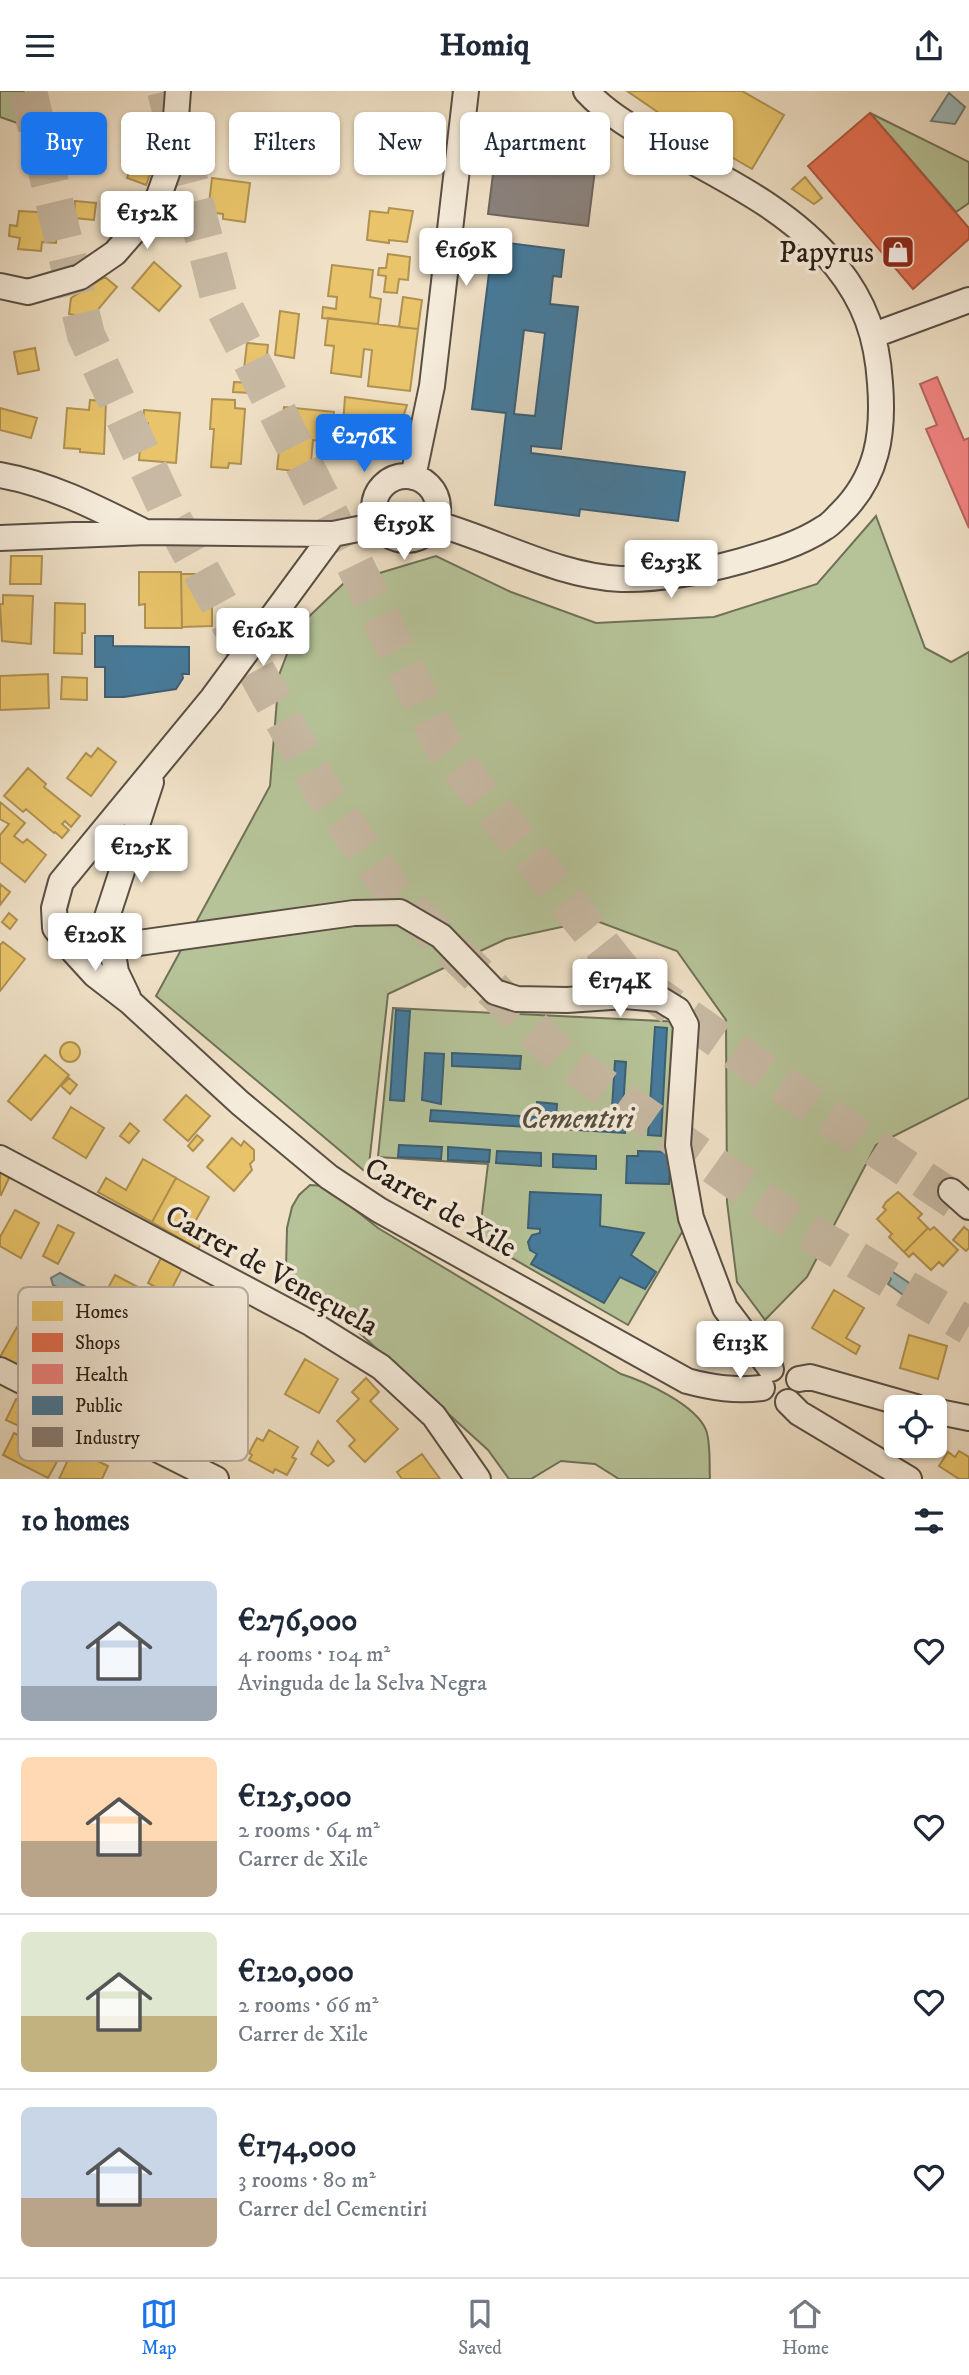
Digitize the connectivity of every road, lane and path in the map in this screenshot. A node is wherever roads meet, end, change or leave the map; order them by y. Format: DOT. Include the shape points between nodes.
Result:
graph roads {
  1 [pos="177,91"];
  2 [pos="466,91"];
  3 [pos="586,91"];
  4 [pos="0,286"];
  5 [pos="969,300"];
  6 [pos="874,335"];
  7 [pos="0,475"];
  8 [pos="413,477"];
  9 [pos="378,521"];
  10 [pos="434,523"];
  11 [pos="147,532"];
  12 [pos="333,534"];
  13 [pos="0,538"];
  14 [pos="154,771"];
  15 [pos="112,948"];
  16 [pos="74,952"];
  17 [pos="130,1002"];
  18 [pos="0,1158"];
  19 [pos="242,1287"];
  20 [pos="248,1290"];
  21 [pos="0,1370"];
  22 [pos="18,1379"];
  23 [pos="767,1379"];
  24 [pos="799,1379"];
  25 [pos="884,1398"];
  26 [pos="788,1402"];
  27 [pos="947,1414"];
  28 [pos="969,1418"];
  29 [pos="180,1461"];
  30 [pos="216,1479"];
  31 [pos="478,1479"];
  32 [pos="909,1479"];
  1 -- 4 [label="street" via="173,156 155,207 115,253 80,278 27,292"];
  2 -- 8 [label="street" via="432,386"];
  3 -- 6 [label="street" via="646,136 786,216 838,268"];
  5 -- 6 [label="street"];
  6 -- 10 [label="street" via="882,402 879,445 868,477 852,502 826,527 797,541 692,574 624,579 576,572"];
  7 -- 11 [label="street" via="74,497"];
  8 -- 9 [label="street" via="396,478 382,488 375,503"];
  8 -- 10 [label="street" via="424,481 435,495"];
  9 -- 10 [label="street" via="389,534 405,539 422,535"];
  9 -- 12 [label="street"];
  11 -- 12 [label="street"];
  11 -- 13 [label="street"];
  12 -- 14 [label="street, Carrer de Xile"];
  14 -- 15 [label="street, Carrer de Xile" via="107,917"];
  14 -- 16 [label="street, Carrer de Xile" via="61,882 54,928"];
  15 -- 16 [label="street"];
  15 -- 17 [label="street, Carrer de Xile" via="116,972"];
  15 -- 23 [label="street" via="354,913 400,912 441,936 495,992 517,999 660,999 678,1010 686,1025 678,1145 691,1218 726,1308"];
  16 -- 17 [label="street, Carrer de Xile"];
  17 -- 23 [label="street, Carrer de Xile" via="240,1103 329,1177 379,1210 687,1381 741,1391"];
  18 -- 19 [label="street, Carrer de Veneçuela"];
  20 -- 31 [label="street, Carrer de Veneçuela" via="381,1367 434,1416"];
  21 -- 22 [label="street"];
  23 -- 24 [label="street" via="779,1366 794,1371"];
  23 -- 26 [label="street" via="764,1394 772,1402"];
  24 -- 25 [label="street" via="810,1377"];
  24 -- 26 [label="street" via="798,1392"];
  26 -- 32 [label="street"];
  27 -- 28 [label="street"];
  29 -- 30 [label="street"];
}
